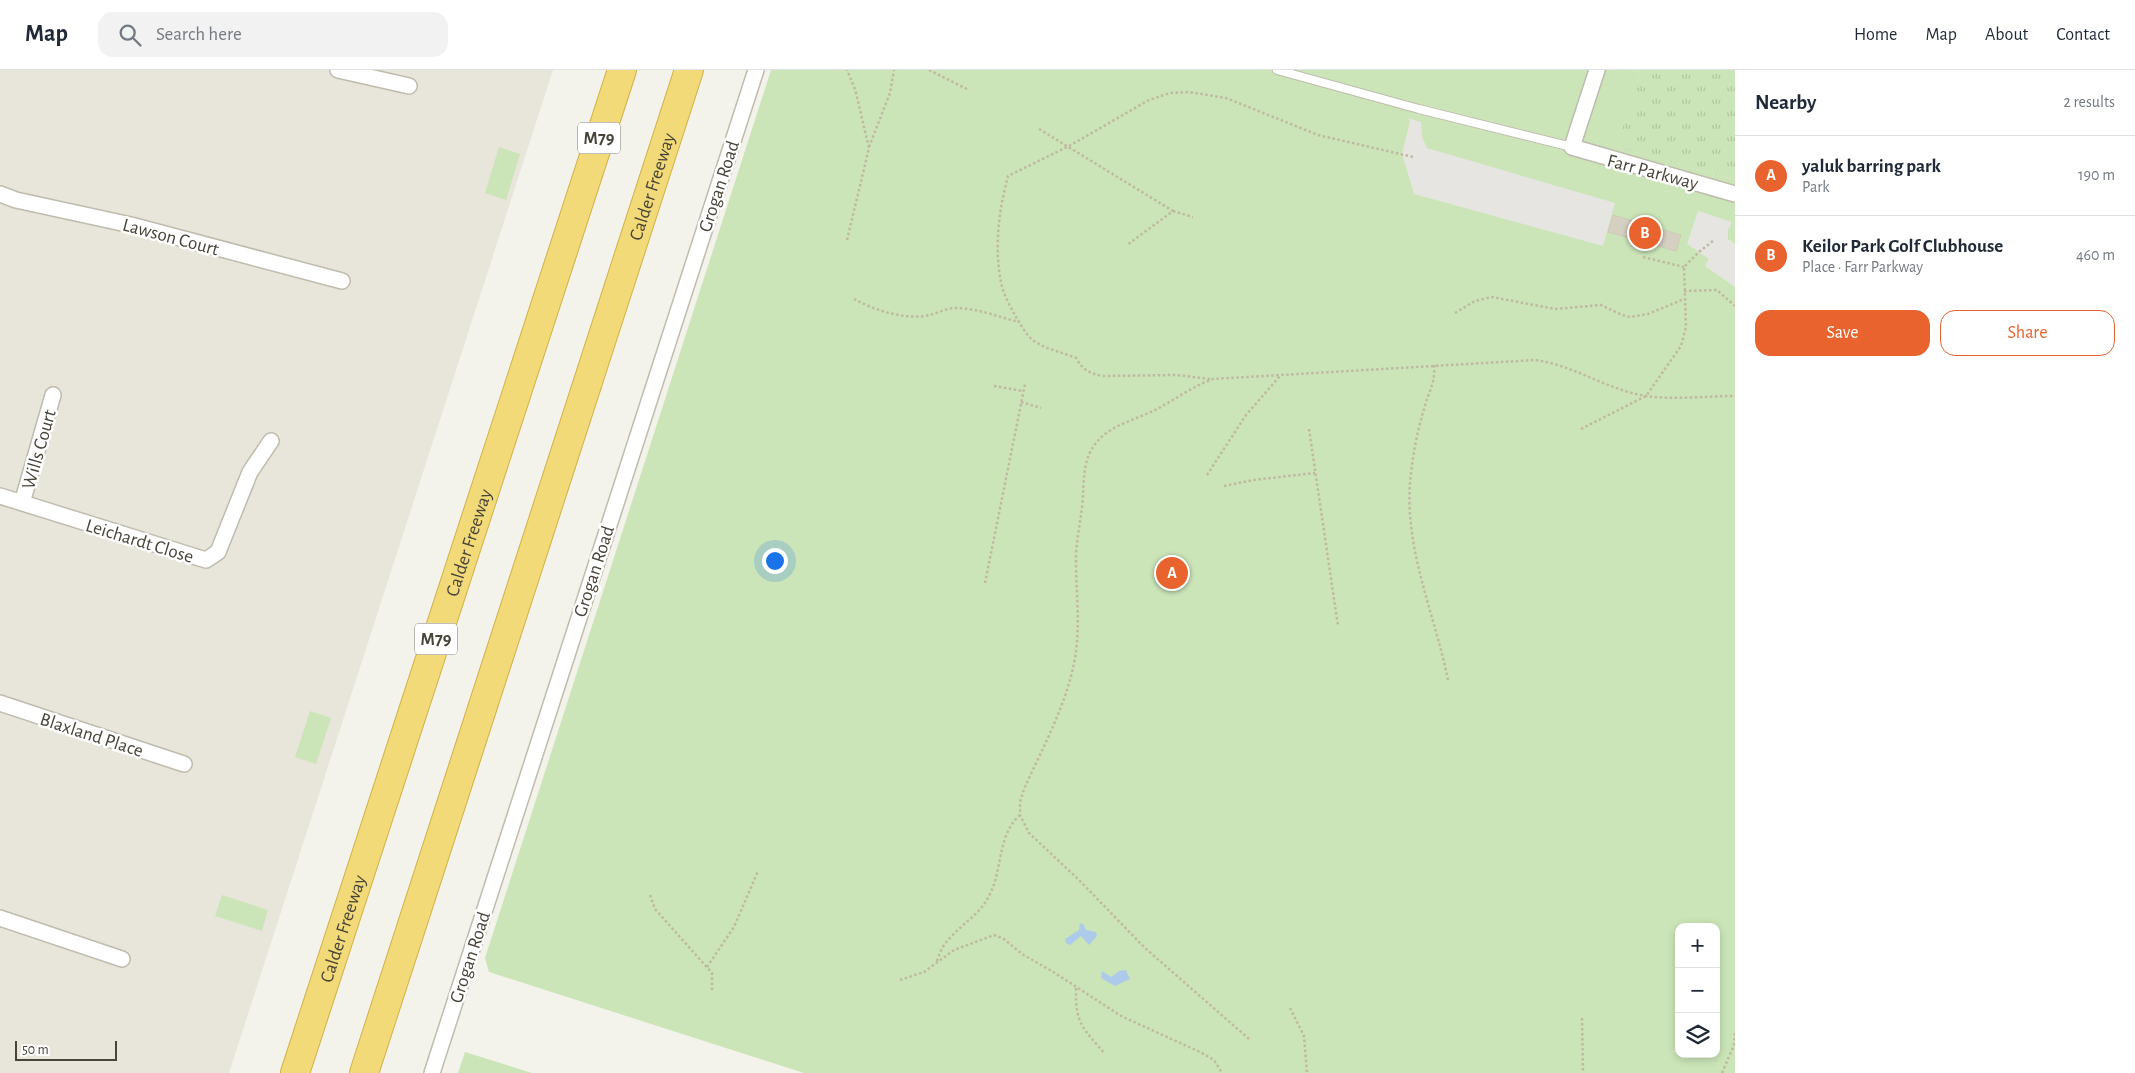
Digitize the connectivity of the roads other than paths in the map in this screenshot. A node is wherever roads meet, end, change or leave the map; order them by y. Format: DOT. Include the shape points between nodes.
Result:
graph roads {
  1 [pos="338,70"];
  2 [pos="612,70"];
  3 [pos="622,70"];
  4 [pos="689,70"];
  5 [pos="700,70"];
  6 [pos="756,70"];
  7 [pos="1277,70"];
  8 [pos="1597,70"];
  9 [pos="409,86"];
  10 [pos="1572,147"];
  11 [pos="0,194"];
  12 [pos="1735,194"];
  13 [pos="577,205"];
  14 [pos="342,282"];
  15 [pos="54,395"];
  16 [pos="271,441"];
  17 [pos="0,496"];
  18 [pos="22,503"];
  19 [pos="540,529"];
  20 [pos="0,703"];
  21 [pos="184,764"];
  22 [pos="0,918"];
  23 [pos="122,958"];
  24 [pos="295,1073"];
  25 [pos="364,1073"];
  26 [pos="432,1073"];
  1 -- 9 [label="street"];
  2 -- 13 [label="highway"];
  3 -- 13 [label="highway, Calder Freeway / M79"];
  4 -- 19 [label="highway, Calder Freeway"];
  5 -- 19 [label="highway"];
  6 -- 26 [label="street, Grogan Road"];
  7 -- 10 [label="lane"];
  8 -- 10 [label="street"];
  10 -- 12 [label="street, Farr Parkway"];
  11 -- 14 [label="street, Lawson Court" via="131,225"];
  13 -- 24 [label="highway, Calder Freeway / M79"];
  15 -- 18 [label="street, Wills Court"];
  16 -- 18 [label="street, Leichardt Close" via="250,472 218,552 206,560"];
  17 -- 18 [label="street, Leichardt Close"];
  19 -- 25 [label="highway, Calder Freeway"];
  20 -- 21 [label="street, Blaxland Place"];
  22 -- 23 [label="street"];
}
